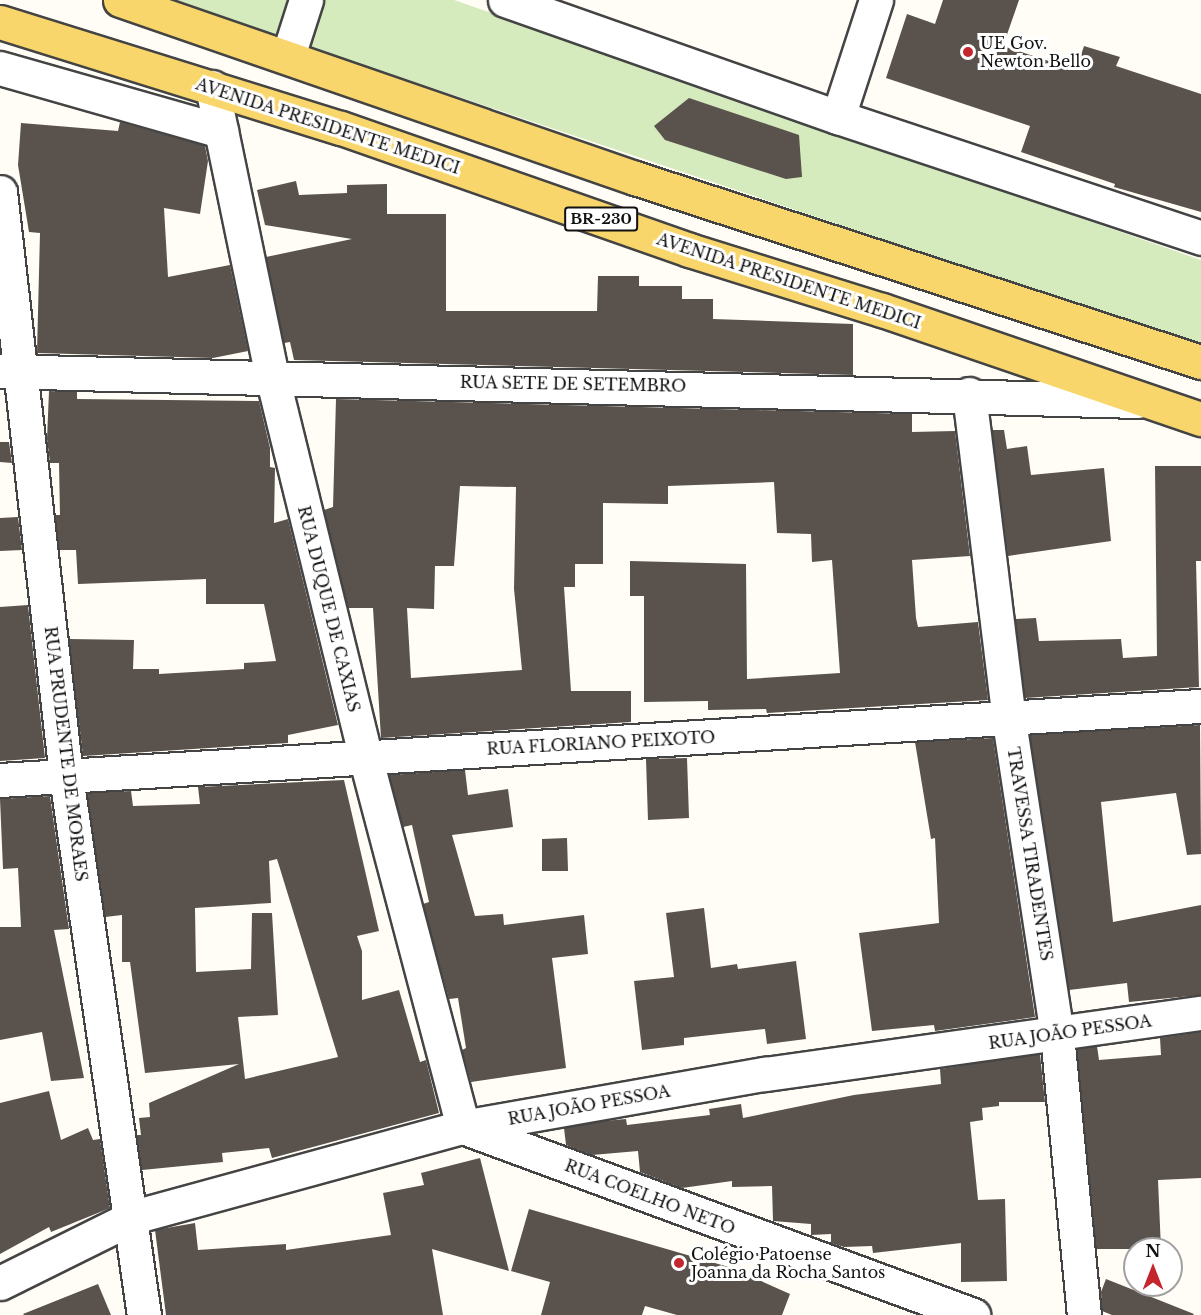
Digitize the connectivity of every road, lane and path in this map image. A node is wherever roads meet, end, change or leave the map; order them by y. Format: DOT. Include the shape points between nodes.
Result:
graph roads {
  1 [pos="120,0"];
  2 [pos="306,0"];
  3 [pos="505,0"];
  4 [pos="876,0"];
  5 [pos="0,22"];
  6 [pos="288,56"];
  7 [pos="0,68"];
  8 [pos="212,87"];
  9 [pos="838,117"];
  10 [pos="220,131"];
  11 [pos="0,192"];
  12 [pos="1201,238"];
  13 [pos="1201,362"];
  14 [pos="11,372"];
  15 [pos="272,376"];
  16 [pos="969,394"];
  17 [pos="1146,401"];
  18 [pos="1201,419"];
  19 [pos="1201,706"];
  20 [pos="1009,721"];
  21 [pos="365,756"];
  22 [pos="66,776"];
  23 [pos="0,780"];
  24 [pos="1201,1013"];
  25 [pos="1057,1035"];
  26 [pos="463,1127"];
  27 [pos="133,1217"];
  28 [pos="0,1283"];
  29 [pos="144,1315"];
  30 [pos="973,1315"];
  31 [pos="1084,1315"];
  1 -- 6 [label="main road"];
  2 -- 6 [label="street"];
  3 -- 9 [label="street"];
  4 -- 9 [label="street"];
  5 -- 8 [label="main road, AVENIDA PRESIDENTE MEDICI / BR-230"];
  6 -- 13 [label="main road" via="635,178"];
  7 -- 10 [label="street"];
  8 -- 10 [label="street, RUA DUQUE DE CAXIAS"];
  8 -- 17 [label="main road, AVENIDA PRESIDENTE MEDICI / BR-230"];
  9 -- 12 [label="street"];
  10 -- 15 [label="street, RUA DUQUE DE CAXIAS"];
  11 -- 14 [label="street, RUA PRUDENTE DE MORAES"];
  14 -- 15 [label="street, RUA SETE DE SETEMBRO"];
  14 -- 22 [label="street, RUA PRUDENTE DE MORAES"];
  15 -- 16 [label="street, RUA SETE DE SETEMBRO"];
  15 -- 21 [label="street, RUA DUQUE DE CAXIAS"];
  16 -- 17 [label="street, RUA SETE DE SETEMBRO"];
  16 -- 20 [label="street, TRAVESSA TIRADENTES"];
  17 -- 18 [label="main road, AVENIDA PRESIDENTE MEDICI / BR-230"];
  19 -- 20 [label="street, RUA FLORIANO PEIXOTO"];
  20 -- 21 [label="street, RUA FLORIANO PEIXOTO"];
  20 -- 25 [label="street, TRAVESSA TIRADENTES"];
  21 -- 22 [label="street, RUA FLORIANO PEIXOTO"];
  21 -- 26 [label="street, RUA DUQUE DE CAXIAS"];
  22 -- 23 [label="street, RUA FLORIANO PEIXOTO"];
  22 -- 27 [label="street, RUA PRUDENTE DE MORAES"];
  24 -- 25 [label="street, RUA JOÃO PESSOA"];
  25 -- 26 [label="street, RUA JOÃO PESSOA" via="765,1074"];
  25 -- 31 [label="street, TRAVESSA TIRADENTES"];
  26 -- 27 [label="street, RUA JOÃO PESSOA"];
  26 -- 30 [label="street, RUA COELHO NETO"];
  27 -- 28 [label="street, RUA JOÃO PESSOA"];
  27 -- 29 [label="street, RUA PRUDENTE DE MORAES"];
}
